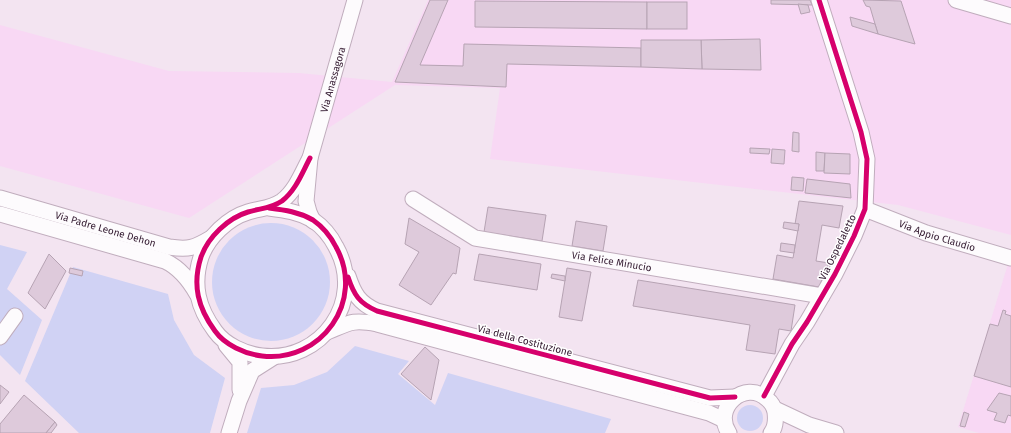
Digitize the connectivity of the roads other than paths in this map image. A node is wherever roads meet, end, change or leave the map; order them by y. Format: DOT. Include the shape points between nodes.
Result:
graph roads {
  1 [pos="355,0"];
  2 [pos="819,0"];
  3 [pos="956,0"];
  4 [pos="1011,16"];
  5 [pos="310,158"];
  6 [pos="0,198"];
  7 [pos="412,199"];
  8 [pos="269,208"];
  9 [pos="865,209"];
  10 [pos="0,214"];
  11 [pos="313,221"];
  12 [pos="211,238"];
  13 [pos="342,257"];
  14 [pos="1011,258"];
  15 [pos="197,294"];
  16 [pos="822,296"];
  17 [pos="15,316"];
  18 [pos="327,332"];
  19 [pos="216,333"];
  20 [pos="0,337"];
  21 [pos="274,357"];
  22 [pos="764,396"];
  23 [pos="735,397"];
  24 [pos="239,401"];
  25 [pos="775,409"];
  26 [pos="726,427"];
  27 [pos="775,432"];
  28 [pos="229,433"];
  29 [pos="836,433"];
  1 -- 5 [label="street, Via Anassagora"];
  2 -- 9 [label="street, Via Ospedaletto" via="861,132 867,159"];
  3 -- 4 [label="street"];
  5 -- 8 [label="street, Via Anassagora" via="294,189"];
  5 -- 11 [label="street, Via Anassagora" via="306,201"];
  6 -- 12 [label="street, Via Padre Leone Dehon" via="169,247 195,247"];
  7 -- 16 [label="street, Via Felice Minucio" via="475,238"];
  8 -- 11 [label="street, Via della Costituzione" via="292,211"];
  8 -- 12 [label="street, Via della Costituzione" via="247,212 227,223"];
  9 -- 14 [label="street, Via Appio Claudio" via="926,233"];
  9 -- 16 [label="street, Via Ospedaletto" via="854,236"];
  10 -- 15 [label="street, Via Padre Leone Dehon" via="165,261 181,272"];
  11 -- 13 [label="street, Via della Costituzione" via="330,237"];
  12 -- 15 [label="street, Via della Costituzione" via="197,274"];
  13 -- 18 [label="street, Via della Costituzione" via="346,281 344,298 338,316"];
  13 -- 23 [label="street, Via della Costituzione" via="352,288 360,301 377,311 710,398"];
  15 -- 19 [label="street, Via della Costituzione" via="204,315"];
  16 -- 22 [label="street, Via Ospedaletto"];
  17 -- 20 [label="street"];
  18 -- 21 [label="street, Via della Costituzione" via="312,345 293,354"];
  18 -- 26 [label="street, Via della Costituzione" via="349,322 377,324 709,413"];
  19 -- 21 [label="street, Via della Costituzione" via="233,347 253,355"];
  19 -- 24 [label="street" via="240,362"];
  21 -- 24 [label="street" via="252,371"];
  22 -- 23 [label="street, Via della Costituzione" via="752,392"];
  22 -- 25 [label="street"];
  23 -- 26 [label="street, Via della Costituzione" via="726,408"];
  24 -- 28 [label="street"];
  25 -- 27 [label="street"];
  25 -- 29 [label="street" via="809,425"];
}
